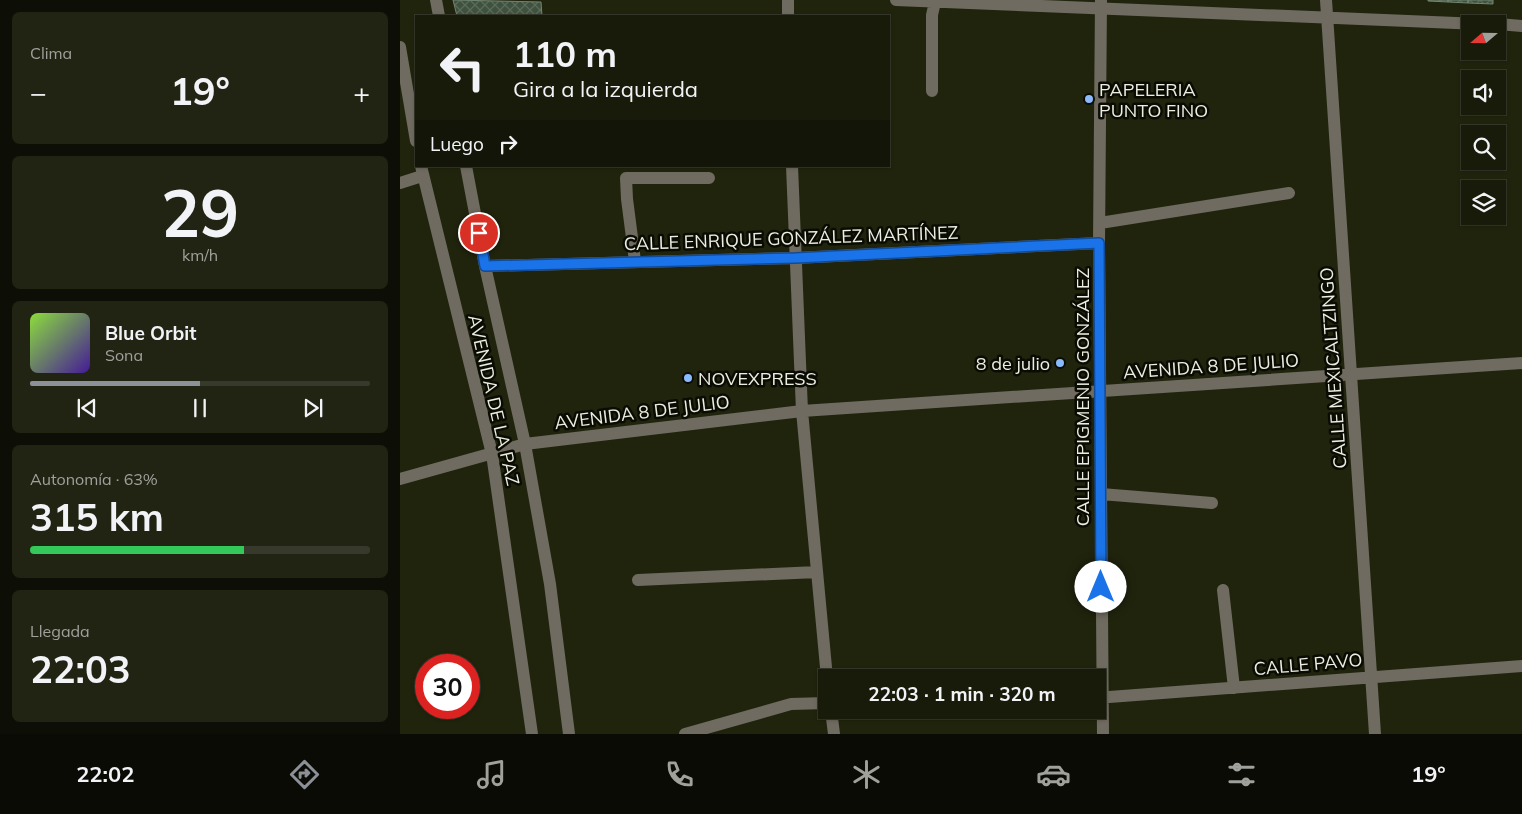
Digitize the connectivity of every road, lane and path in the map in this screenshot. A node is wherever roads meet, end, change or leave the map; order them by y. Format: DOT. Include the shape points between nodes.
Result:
graph roads {
  1 [pos="436,0"];
  2 [pos="788,0"];
  3 [pos="896,0"];
  4 [pos="1326,0"];
  5 [pos="934,2"];
  6 [pos="1101,4"];
  7 [pos="439,15"];
  8 [pos="788,15"];
  9 [pos="1327,17"];
  10 [pos="1461,23"];
  11 [pos="1506,25"];
  12 [pos="1522,26"];
  13 [pos="400,47"];
  14 [pos="932,91"];
  15 [pos="415,134"];
  16 [pos="466,167"];
  17 [pos="792,167"];
  18 [pos="422,171"];
  19 [pos="709,178"];
  20 [pos="400,182"];
  21 [pos="1289,194"];
  22 [pos="1100,223"];
  23 [pos="1099,243"];
  24 [pos="795,258"];
  25 [pos="635,262"];
  26 [pos="485,266"];
  27 [pos="1522,363"];
  28 [pos="1351,373"];
  29 [pos="1100,391"];
  30 [pos="802,411"];
  31 [pos="525,444"];
  32 [pos="492,454"];
  33 [pos="400,479"];
  34 [pos="1101,494"];
  35 [pos="1212,503"];
  36 [pos="817,572"];
  37 [pos="638,580"];
  38 [pos="1223,590"];
  39 [pos="1522,666"];
  40 [pos="826,669"];
  41 [pos="1099,669"];
  42 [pos="1370,677"];
  43 [pos="1234,688"];
  44 [pos="1106,697"];
  45 [pos="818,703"];
  46 [pos="832,719"];
  47 [pos="1101,719"];
  48 [pos="532,734"];
  49 [pos="569,734"];
  50 [pos="685,734"];
  51 [pos="834,734"];
  52 [pos="1102,734"];
  53 [pos="1375,734"];
  1 -- 7 [label="street"];
  2 -- 8 [label="street"];
  3 -- 5 [label="street"];
  4 -- 9 [label="street, CALLE MEXICALTZINGO"];
  5 -- 6 [label="street"];
  5 -- 14 [label="street"];
  6 -- 9 [label="street"];
  6 -- 22 [label="street, CALLE EPIGMENIO GONZÁLEZ"];
  9 -- 10 [label="street"];
  9 -- 28 [label="street, CALLE MEXICALTZINGO"];
  11 -- 12 [label="street"];
  13 -- 15 [label="street"];
  16 -- 26 [label="street, AVENIDA DE LA PAZ"];
  17 -- 24 [label="street"];
  18 -- 20 [label="street"];
  18 -- 32 [label="street, AVENIDA DE LA PAZ"];
  19 -- 25 [label="street" via="626,178"];
  21 -- 22 [label="street"];
  22 -- 23 [label="street, CALLE EPIGMENIO GONZÁLEZ"];
  23 -- 24 [label="street, CALLE ENRIQUE GONZÁLEZ MARTÍNEZ"];
  23 -- 29 [label="street, CALLE EPIGMENIO GONZÁLEZ"];
  24 -- 25 [label="street, CALLE ENRIQUE GONZÁLEZ MARTÍNEZ"];
  24 -- 30 [label="street"];
  25 -- 26 [label="street, CALLE ENRIQUE GONZÁLEZ MARTÍNEZ"];
  26 -- 31 [label="street, AVENIDA DE LA PAZ"];
  27 -- 28 [label="street, AVENIDA 8 DE JULIO"];
  28 -- 29 [label="street, AVENIDA 8 DE JULIO"];
  28 -- 42 [label="street, CALLE MEXICALTZINGO"];
  29 -- 30 [label="street, AVENIDA 8 DE JULIO"];
  29 -- 34 [label="street, CALLE EPIGMENIO GONZÁLEZ"];
  30 -- 31 [label="street, AVENIDA 8 DE JULIO"];
  30 -- 36 [label="street"];
  31 -- 32 [label="street, AVENIDA 8 DE JULIO"];
  31 -- 49 [label="street, AVENIDA DE LA PAZ" via="550,584"];
  32 -- 33 [label="street, AVENIDA 8 DE JULIO"];
  32 -- 48 [label="street, AVENIDA DE LA PAZ"];
  34 -- 35 [label="street"];
  34 -- 41 [label="street, CALLE EPIGMENIO GONZÁLEZ"];
  36 -- 37 [label="street"];
  36 -- 40 [label="street"];
  38 -- 43 [label="street"];
  39 -- 42 [label="street, CALLE PAVO"];
  42 -- 43 [label="street, CALLE PAVO"];
  42 -- 53 [label="street, CALLE MEXICALTZINGO"];
  43 -- 44 [label="street, CALLE PAVO"];
  45 -- 50 [label="street" via="791,704"];
  46 -- 51 [label="street"];
  47 -- 52 [label="street, CALLE EPIGMENIO GONZÁLEZ"];
}
